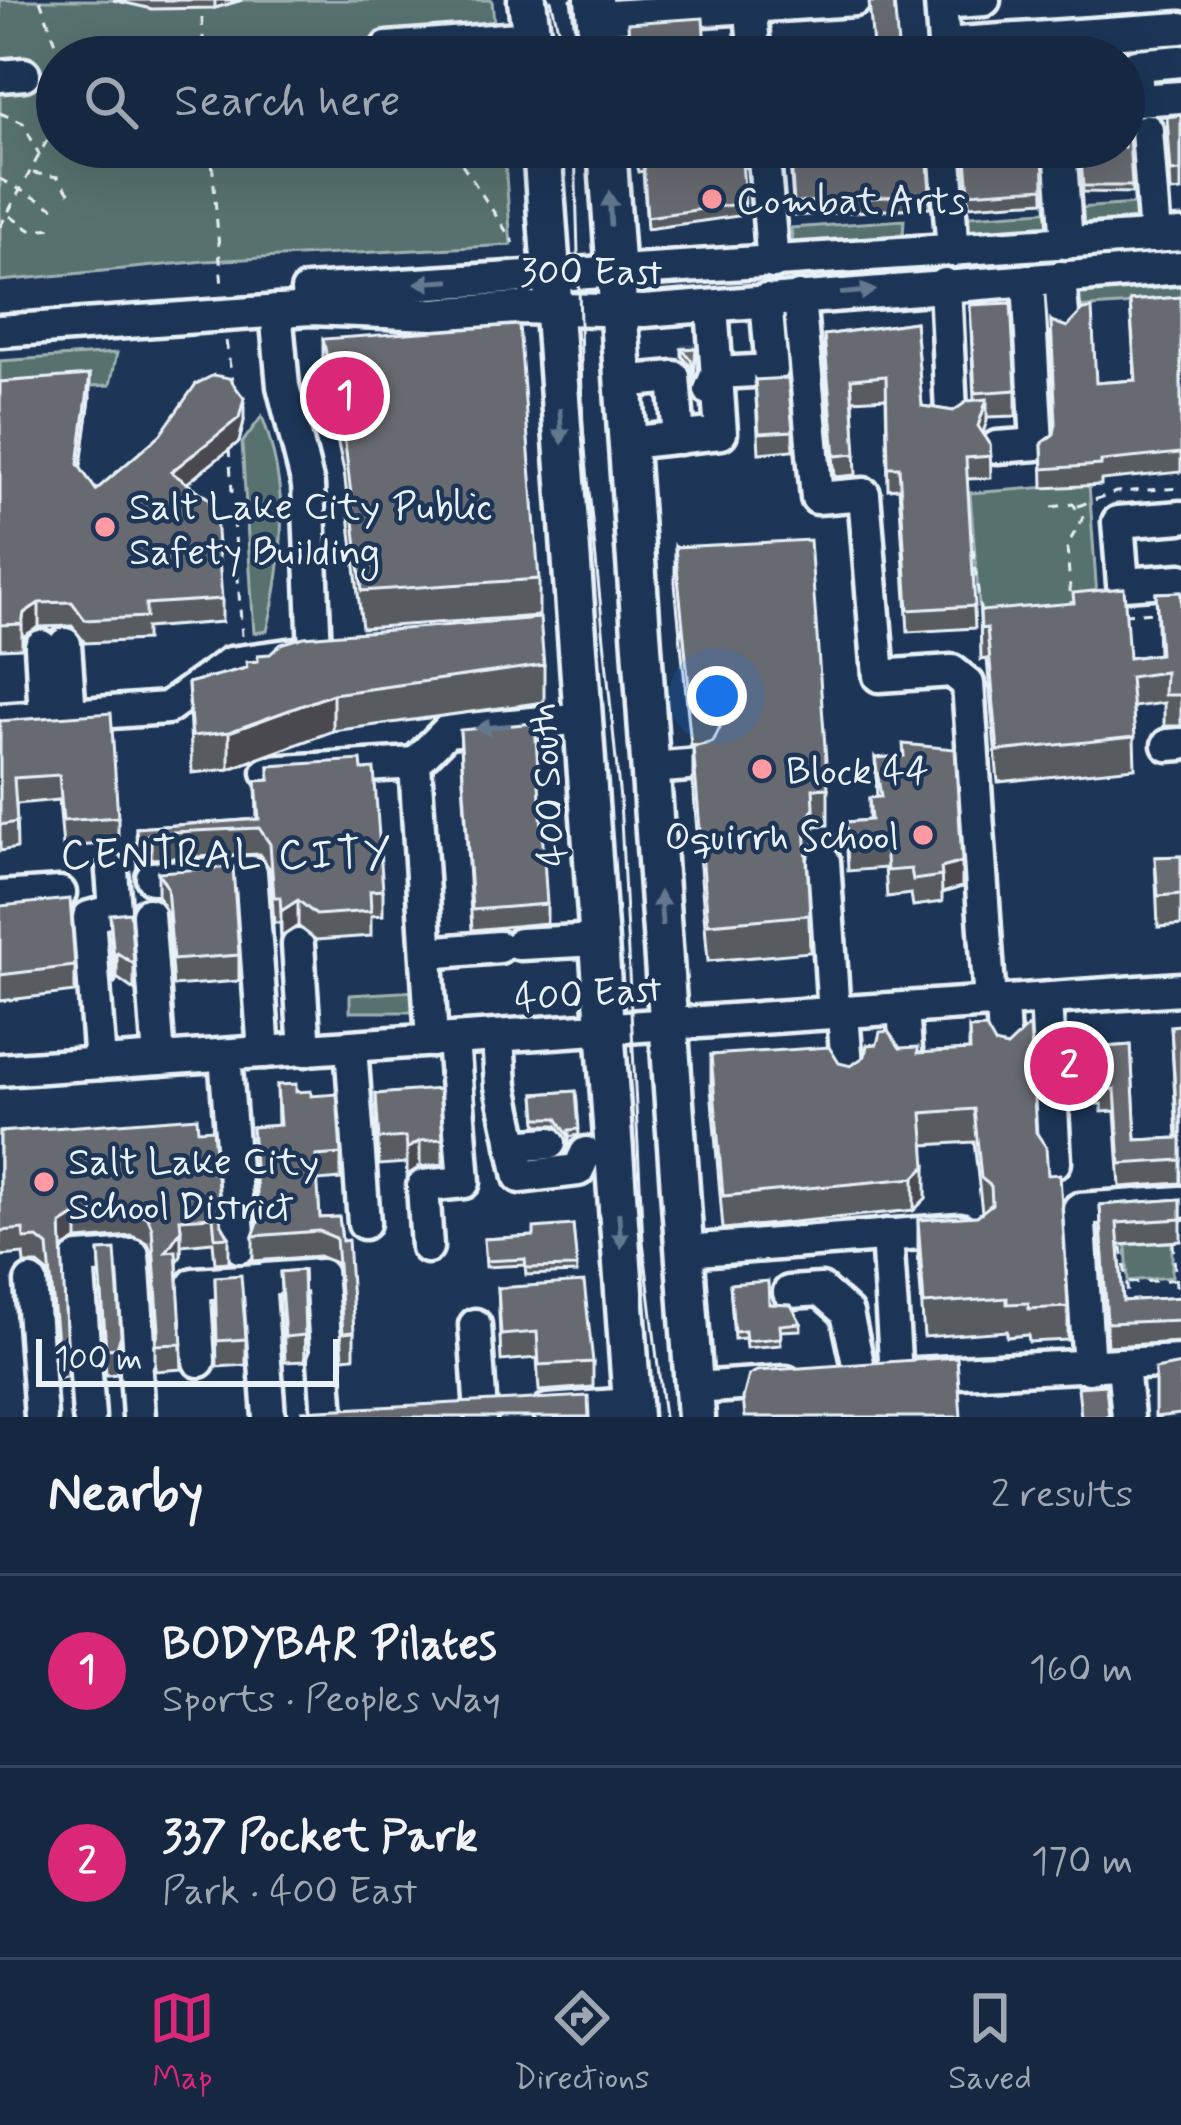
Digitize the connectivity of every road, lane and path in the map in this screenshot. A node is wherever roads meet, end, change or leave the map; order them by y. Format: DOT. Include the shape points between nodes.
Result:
graph roads {
  1 [pos="40,0"];
  2 [pos="201,0"];
  3 [pos="527,0"];
  4 [pos="855,0"];
  5 [pos="984,0"];
  6 [pos="595,8"];
  7 [pos="752,24"];
  8 [pos="1181,28"];
  9 [pos="54,36"];
  10 [pos="203,36"];
  11 [pos="532,36"];
  12 [pos="753,36"];
  13 [pos="943,36"];
  14 [pos="1062,36"];
  15 [pos="1181,62"];
  16 [pos="1145,64"];
  17 [pos="1181,97"];
  18 [pos="1145,100"];
  19 [pos="0,112"];
  20 [pos="1147,130"];
  21 [pos="36,150"];
  22 [pos="36,167"];
  23 [pos="213,168"];
  24 [pos="465,168"];
  25 [pos="543,168"];
  26 [pos="608,168"];
  27 [pos="765,168"];
  28 [pos="946,168"];
  29 [pos="1063,168"];
  30 [pos="1071,168"];
  31 [pos="33,173"];
  32 [pos="0,179"];
  33 [pos="70,194"];
  34 [pos="54,208"];
  35 [pos="8,214"];
  36 [pos="0,227"];
  37 [pos="56,229"];
  38 [pos="1168,236"];
  39 [pos="1072,242"];
  40 [pos="514,243"];
  41 [pos="953,250"];
  42 [pos="773,263"];
  43 [pos="1181,268"];
  44 [pos="614,272"];
  45 [pos="1060,277"];
  46 [pos="1028,280"];
  47 [pos="221,282"];
  48 [pos="945,284"];
  49 [pos="551,292"];
  50 [pos="799,296"];
  51 [pos="766,299"];
  52 [pos="712,307"];
  53 [pos="616,310"];
  54 [pos="276,311"];
  55 [pos="0,313"];
  56 [pos="1064,326"];
  57 [pos="0,331"];
  58 [pos="226,339"];
  59 [pos="694,378"];
  60 [pos="621,382"];
  61 [pos="235,400"];
  62 [pos="951,413"];
  63 [pos="230,434"];
  64 [pos="679,439"];
  65 [pos="626,443"];
  66 [pos="998,447"];
  67 [pos="1181,488"];
  68 [pos="1078,506"];
  69 [pos="1052,508"];
  70 [pos="1181,517"];
  71 [pos="968,525"];
  72 [pos="1181,580"];
  73 [pos="1071,604"];
  74 [pos="1083,608"];
  75 [pos="1160,611"];
  76 [pos="1065,612"];
  77 [pos="1117,614"];
  78 [pos="986,620"];
  79 [pos="242,637"];
  80 [pos="53,645"];
  81 [pos="57,716"];
  82 [pos="584,718"];
  83 [pos="0,720"];
  84 [pos="415,763"];
  85 [pos="701,764"];
  86 [pos="650,768"];
  87 [pos="268,772"];
  88 [pos="824,861"];
  89 [pos="112,871"];
  90 [pos="152,878"];
  91 [pos="60,893"];
  92 [pos="0,897"];
  93 [pos="148,914"];
  94 [pos="599,940"];
  95 [pos="298,945"];
  96 [pos="427,953"];
  97 [pos="1181,989"];
  98 [pos="1046,999"];
  99 [pos="996,1003"];
  100 [pos="903,1009"];
  101 [pos="838,1014"];
  102 [pos="670,1026"];
  103 [pos="606,1030"];
  104 [pos="498,1037"];
  105 [pos="442,1041"];
  106 [pos="351,1047"];
  107 [pos="305,1049"];
  108 [pos="242,1054"];
  109 [pos="160,1059"];
  110 [pos="1005,1060"];
  111 [pos="100,1063"];
  112 [pos="907,1063"];
  113 [pos="0,1070"];
  114 [pos="848,1078"];
  115 [pos="574,1150"];
  116 [pos="244,1153"];
  117 [pos="1055,1162"];
  118 [pos="1181,1202"];
  119 [pos="364,1223"];
  120 [pos="974,1229"];
  121 [pos="886,1235"];
  122 [pos="1173,1242"];
  123 [pos="1121,1245"];
  124 [pos="240,1247"];
  125 [pos="427,1247"];
  126 [pos="685,1251"];
  127 [pos="1178,1279"];
  128 [pos="259,1280"];
  129 [pos="31,1282"];
  130 [pos="1124,1283"];
  131 [pos="789,1292"];
  132 [pos="1130,1316"];
  133 [pos="1179,1320"];
  134 [pos="475,1324"];
  135 [pos="199,1361"];
  136 [pos="1181,1361"];
  137 [pos="1123,1365"];
  138 [pos="1089,1368"];
  139 [pos="896,1375"];
  140 [pos="71,1377"];
  141 [pos="840,1384"];
  142 [pos="695,1402"];
  143 [pos="633,1410"];
  144 [pos="502,1413"];
  145 [pos="41,1417"];
  146 [pos="74,1417"];
  147 [pos="89,1417"];
  148 [pos="139,1417"];
  149 [pos="272,1417"];
  150 [pos="287,1417"];
  151 [pos="328,1417"];
  152 [pos="445,1417"];
  153 [pos="1128,1417"];
  1 -- 9 [label="path"];
  2 -- 10 [label="path"];
  3 -- 11 [label="main road"];
  4 -- 6 [label="street"];
  5 -- 13 [label="street" via="941,3"];
  7 -- 12 [label="street"];
  8 -- 14 [label="street"];
  15 -- 16 [label="street"];
  17 -- 18 [label="street"];
  19 -- 21 [label="path" via="23,123"];
  20 -- 38 [label="street"];
  22 -- 31 [label="path"];
  23 -- 47 [label="path"];
  24 -- 40 [label="path"];
  25 -- 49 [label="main road, 400 South"];
  44 -- 26 [label="main road, one-way"];
  27 -- 42 [label="street"];
  28 -- 41 [label="street"];
  29 -- 39 [label="street"];
  30 -- 39 [label="street"];
  31 -- 33 [label="path" via="58,178"];
  31 -- 35 [label="path"];
  32 -- 34 [label="path, bridge"];
  35 -- 36 [label="path"];
  35 -- 37 [label="path" via="30,230"];
  38 -- 39 [label="street, 300 East"];
  39 -- 41 [label="street, 300 East"];
  41 -- 42 [label="street, 300 East"];
  42 -- 44 [label="street, 300 East"];
  43 -- 45 [label="street, 300 East"];
  44 -- 49 [label="street, 300 East"];
  44 -- 53 [label="main road"];
  45 -- 46 [label="street, 300 East"];
  45 -- 56 [label="street"];
  46 -- 48 [label="street, 300 East"];
  46 -- 66 [label="street" via="1037,444"];
  50 -- 48 [label="street, 300 East, one-way"];
  48 -- 62 [label="street"];
  49 -- 53 [label="street, 300 East"];
  49 -- 54 [label="street, 300 East" via="433,314"];
  49 -- 55 [label="street, 300 East, one-way"];
  49 -- 82 [label="main road, 400 South, one-way" via="565,634"];
  50 -- 51 [label="street, 300 East"];
  50 -- 99 [label="street" via="817,498 863,494 879,676 952,671 968,684"];
  51 -- 52 [label="street, 300 East"];
  51 -- 59 [label="street" via="772,370"];
  52 -- 53 [label="street, 300 East"];
  52 -- 59 [label="street"];
  53 -- 60 [label="main road"];
  54 -- 57 [label="street, 300 East"];
  54 -- 81 [label="street" via="283,386 308,485 326,651 230,662 167,708"];
  58 -- 61 [label="path"];
  59 -- 60 [label="street"];
  59 -- 64 [label="street"];
  59 -- 64 [label="street" via="721,434"];
  60 -- 65 [label="main road"];
  63 -- 79 [label="path"];
  64 -- 65 [label="street"];
  65 -- 86 [label="main road"];
  67 -- 68 [label="path" via="1116,492"];
  68 -- 69 [label="path"];
  68 -- 73 [label="path" via="1083,525 1067,546"];
  70 -- 72 [label="street" via="1118,521 1123,584"];
  71 -- 78 [label="path" via="976,605"];
  73 -- 74 [label="path"];
  73 -- 76 [label="path"];
  75 -- 77 [label="path"];
  80 -- 81 [label="street"];
  81 -- 83 [label="street"];
  82 -- 84 [label="street, one-way" via="447,730"];
  82 -- 94 [label="main road, 400 South"];
  84 -- 87 [label="street"];
  84 -- 96 [label="street"];
  85 -- 86 [label="street"];
  102 -- 86 [label="main road, one-way"];
  88 -- 101 [label="street"];
  89 -- 111 [label="street" via="115,910 89,917"];
  90 -- 108 [label="street" via="251,872"];
  91 -- 92 [label="street"];
  93 -- 109 [label="street"];
  94 -- 96 [label="street"];
  94 -- 103 [label="main road, 400 South"];
  95 -- 107 [label="street"];
  96 -- 105 [label="street"];
  97 -- 98 [label="street, 400 East"];
  98 -- 99 [label="street, 400 East"];
  98 -- 117 [label="street"];
  99 -- 100 [label="street, 400 East"];
  99 -- 110 [label="street"];
  100 -- 101 [label="street, 400 East"];
  100 -- 112 [label="street"];
  101 -- 102 [label="street, 400 East"];
  101 -- 114 [label="street"];
  102 -- 103 [label="street, 400 East"];
  102 -- 126 [label="main road"];
  103 -- 104 [label="street, 400 East"];
  103 -- 115 [label="main road, 400 South"];
  104 -- 105 [label="street, 400 East"];
  104 -- 115 [label="street" via="516,1161"];
  105 -- 106 [label="street, 400 East"];
  105 -- 125 [label="street" via="464,1182 423,1186"];
  106 -- 107 [label="street, 400 East"];
  106 -- 119 [label="street"];
  107 -- 108 [label="street, 400 East"];
  108 -- 109 [label="street, 400 East"];
  108 -- 116 [label="street"];
  108 -- 124 [label="street"];
  109 -- 111 [label="street, 400 East"];
  111 -- 113 [label="street, 400 East"];
  115 -- 143 [label="main road, 400 South, one-way"];
  118 -- 138 [label="street" via="1079,1209"];
  120 -- 121 [label="street"];
  121 -- 126 [label="street"];
  121 -- 139 [label="street"];
  122 -- 127 [label="path"];
  123 -- 130 [label="path"];
  126 -- 142 [label="main road"];
  127 -- 130 [label="path"];
  127 -- 133 [label="path"];
  128 -- 135 [label="street" via="194,1284"];
  128 -- 149 [label="street"];
  128 -- 151 [label="street" via="321,1275"];
  129 -- 145 [label="street"];
  130 -- 132 [label="path"];
  131 -- 141 [label="street" via="821,1290 847,1313"];
  134 -- 144 [label="street"];
  136 -- 137 [label="street"];
  137 -- 138 [label="street"];
  137 -- 153 [label="street"];
  138 -- 139 [label="street"];
  139 -- 141 [label="street"];
  140 -- 146 [label="street"];
  141 -- 142 [label="street"];
  143 -- 144 [label="street"];
  144 -- 152 [label="street"];
  147 -- 148 [label="street" via="78,1258 133,1255"];
  149 -- 150 [label="street"];
}
